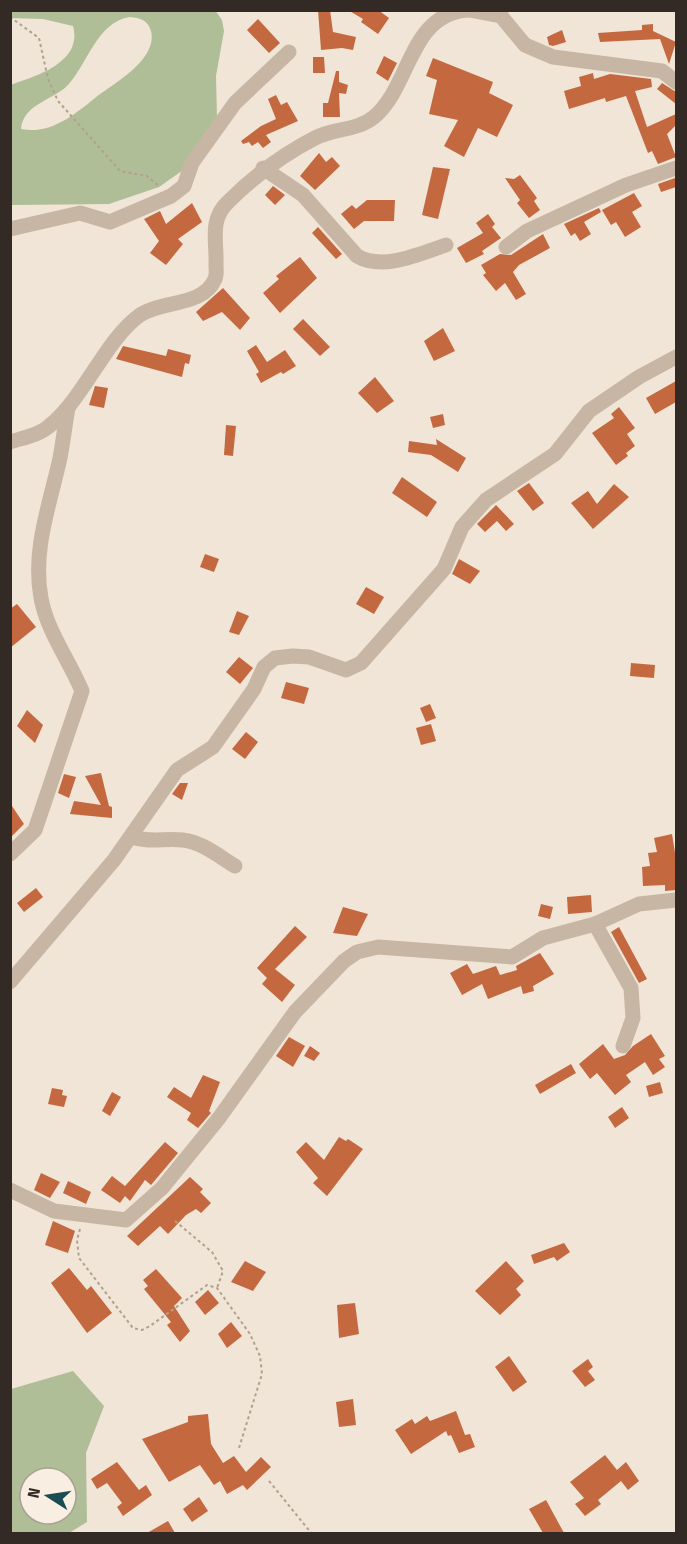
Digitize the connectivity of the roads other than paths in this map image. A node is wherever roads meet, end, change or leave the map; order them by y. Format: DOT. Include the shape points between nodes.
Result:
graph roads {
  1 [pos="468,10"];
  2 [pos="500,13"];
  3 [pos="289,52"];
  4 [pos="676,82"];
  5 [pos="263,168"];
  6 [pos="676,168"];
  7 [pos="10,229"];
  8 [pos="446,245"];
  9 [pos="506,247"];
  10 [pos="676,357"];
  11 [pos="68,408"];
  12 [pos="10,442"];
  13 [pos="131,837"];
  14 [pos="10,854"];
  15 [pos="235,866"];
  16 [pos="676,900"];
  17 [pos="595,924"];
  18 [pos="10,982"];
  19 [pos="623,1046"];
  20 [pos="10,1190"];
  1 -- 2 [label="street"];
  1 -- 5 [label="street" via="451,11 428,29 403,70 395,93 373,117 350,129 315,137"];
  2 -- 4 [label="street" via="525,45 553,57 662,71"];
  3 -- 7 [label="street" via="235,103 192,163 184,186 171,196 110,222 80,213"];
  5 -- 8 [label="street" via="303,195 357,256 366,261 415,255"];
  5 -- 11 [label="street" via="216,215 216,278 203,294 141,314 120,336"];
  6 -- 9 [label="street" via="626,185 527,231"];
  10 -- 13 [label="street" via="589,411 555,454 486,500 462,527 444,569 361,663 346,670 309,657 293,656 275,658 264,667 254,689 213,747 177,770"];
  11 -- 12 [label="street" via="47,429"];
  11 -- 14 [label="street" via="42,530 39,570 41,599 52,631 82,691 35,830"];
  13 -- 15 [label="street" via="148,842 184,840"];
  13 -- 18 [label="street"];
  16 -- 17 [label="street" via="639,904"];
  17 -- 19 [label="street" via="631,988 633,1018"];
  17 -- 20 [label="street" via="543,938 512,957 378,946 357,952 295,1012 219,1118 162,1188 126,1220 54,1211"];
}
